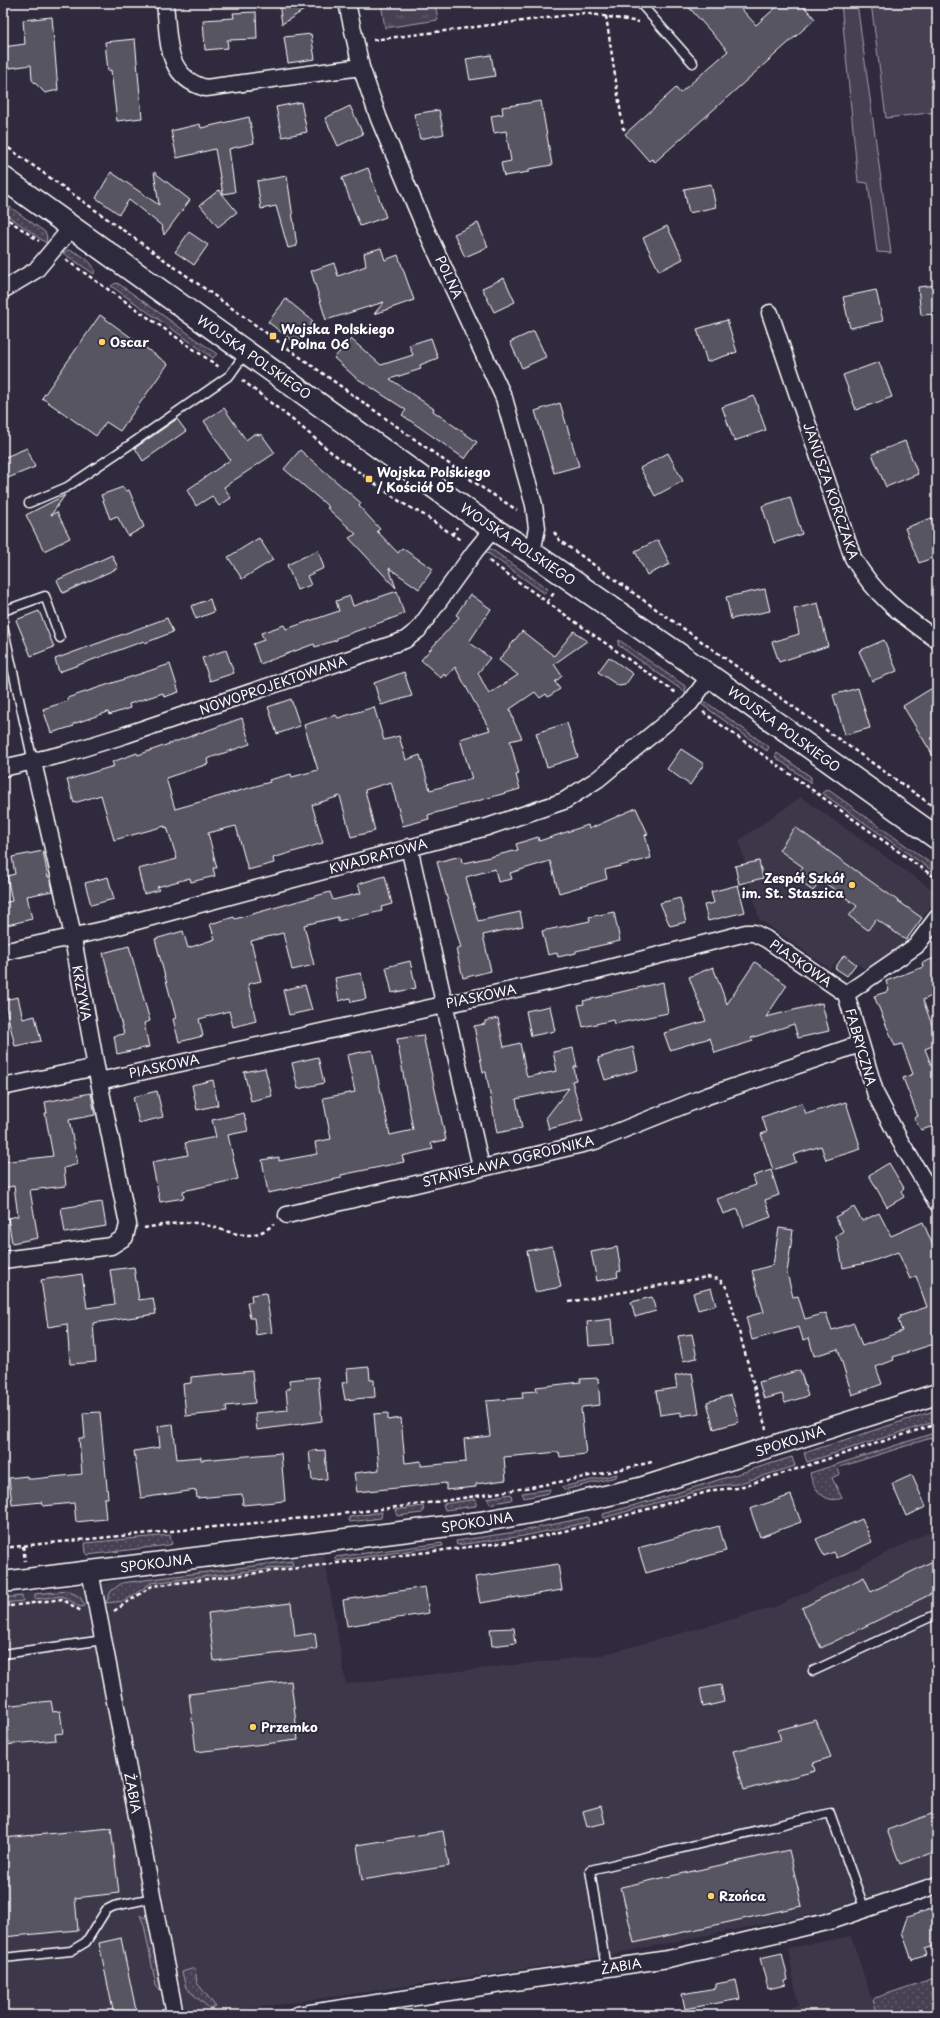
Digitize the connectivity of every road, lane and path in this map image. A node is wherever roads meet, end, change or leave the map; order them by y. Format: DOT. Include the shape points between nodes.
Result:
graph roads {
  1 [pos="165,3"];
  2 [pos="347,3"];
  3 [pos="640,3"];
  4 [pos="606,16"];
  5 [pos="661,27"];
  6 [pos="367,41"];
  7 [pos="693,63"];
  8 [pos="361,67"];
  9 [pos="626,131"];
  10 [pos="3,144"];
  11 [pos="8,148"];
  12 [pos="3,154"];
  13 [pos="3,178"];
  14 [pos="3,216"];
  15 [pos="72,227"];
  16 [pos="52,251"];
  17 [pos="3,290"];
  18 [pos="770,313"];
  19 [pos="247,352"];
  20 [pos="231,374"];
  21 [pos="29,503"];
  22 [pos="536,514"];
  23 [pos="493,529"];
  24 [pos="475,550"];
  25 [pos="532,553"];
  26 [pos="3,611"];
  27 [pos="3,626"];
  28 [pos="60,638"];
  29 [pos="937,640"];
  30 [pos="710,676"];
  31 [pos="690,703"];
  32 [pos="33,762"];
  33 [pos="3,768"];
  34 [pos="937,809"];
  35 [pos="937,838"];
  36 [pos="409,847"];
  37 [pos="937,879"];
  38 [pos="937,918"];
  39 [pos="72,937"];
  40 [pos="3,952"];
  41 [pos="846,994"];
  42 [pos="445,1004"];
  43 [pos="860,1044"];
  44 [pos="97,1074"];
  45 [pos="3,1087"];
  46 [pos="481,1167"];
  47 [pos="937,1203"];
  48 [pos="287,1215"];
  49 [pos="128,1230"];
  50 [pos="3,1260"];
  51 [pos="569,1302"];
  52 [pos="937,1394"];
  53 [pos="773,1427"];
  54 [pos="759,1431"];
  55 [pos="769,1438"];
  56 [pos="656,1462"];
  57 [pos="3,1548"];
  58 [pos="90,1571"];
  59 [pos="3,1582"];
  60 [pos="937,1614"];
  61 [pos="104,1640"];
  62 [pos="3,1654"];
  63 [pos="813,1671"];
  64 [pos="937,1885"];
  65 [pos="153,1898"];
  66 [pos="865,1910"];
  67 [pos="3,1958"];
  68 [pos="606,1968"];
  69 [pos="175,2015"];
  70 [pos="297,2015"];
  1 -- 8 [label="street" via="171,56 180,73 194,85 206,88"];
  2 -- 8 [label="street, POLNA"];
  3 -- 5 [label="lane"];
  4 -- 5 [label="path"];
  4 -- 6 [label="path" via="585,13"];
  4 -- 9 [label="path" via="623,128"];
  5 -- 7 [label="lane"];
  8 -- 22 [label="street, POLNA" via="403,176 504,398"];
  10 -- 11 [label="path"];
  11 -- 12 [label="path"];
  11 -- 22 [label="path" via="484,489 517,510 527,510"];
  13 -- 15 [label="main road, WOJSKA POLSKIEGO"];
  14 -- 16 [label="path"];
  15 -- 16 [label="street"];
  15 -- 19 [label="main road, WOJSKA POLSKIEGO"];
  16 -- 17 [label="street" via="36,270"];
  16 -- 20 [label="path"];
  18 -- 29 [label="street, JANUSZA KORCZAKA" via="853,558 887,603"];
  19 -- 20 [label="lane"];
  19 -- 23 [label="main road, WOJSKA POLSKIEGO"];
  20 -- 21 [label="lane" via="67,487"];
  20 -- 24 [label="path" via="331,452 402,503"];
  22 -- 25 [label="street, POLNA" via="537,528"];
  22 -- 34 [label="path" via="548,520 559,540"];
  23 -- 24 [label="street, NOWOPROJEKTOWANA"];
  23 -- 25 [label="main road, WOJSKA POLSKIEGO"];
  24 -- 31 [label="path"];
  24 -- 32 [label="street, NOWOPROJEKTOWANA" via="418,630 405,640 125,736"];
  25 -- 30 [label="main road, WOJSKA POLSKIEGO"];
  26 -- 28 [label="lane" via="45,596"];
  27 -- 32 [label="lane, KRZYWA"];
  30 -- 31 [label="street, KWADRATOWA"];
  30 -- 35 [label="main road, WOJSKA POLSKIEGO"];
  31 -- 36 [label="street, KWADRATOWA" via="573,797 487,827"];
  31 -- 37 [label="path"];
  32 -- 33 [label="street, NOWOPROJEKTOWANA"];
  32 -- 39 [label="street, KRZYWA"];
  36 -- 39 [label="street, KWADRATOWA" via="107,930"];
  36 -- 42 [label="street"];
  38 -- 41 [label="street, FABRYCZNA" via="916,946"];
  39 -- 40 [label="street, KWADRATOWA"];
  39 -- 44 [label="street, KRZYWA"];
  41 -- 42 [label="street, PIASKOWA" via="754,933 740,934 593,972"];
  41 -- 43 [label="street, FABRYCZNA"];
  42 -- 44 [label="street, PIASKOWA"];
  42 -- 46 [label="street"];
  43 -- 46 [label="street, STANISŁAWA OGRODNIKA" via="707,1096 595,1141"];
  43 -- 47 [label="street, FABRYCZNA" via="882,1108"];
  44 -- 45 [label="street, PIASKOWA"];
  44 -- 49 [label="street, KRZYWA" via="127,1214"];
  46 -- 48 [label="street, STANISŁAWA OGRODNIKA"];
  48 -- 49 [label="path" via="257,1234 245,1236 196,1224 168,1224"];
  49 -- 50 [label="street" via="120,1242 111,1246"];
  51 -- 55 [label="path" via="707,1277 719,1279 727,1288"];
  52 -- 55 [label="street, SPOKOJNA"];
  53 -- 55 [label="path"];
  54 -- 55 [label="path"];
  55 -- 58 [label="street, SPOKOJNA" via="640,1488 535,1512 480,1522"];
  56 -- 57 [label="path" via="514,1491 308,1519"];
  58 -- 59 [label="street, SPOKOJNA"];
  58 -- 61 [label="street, ŻABIA"];
  60 -- 63 [label="lane"];
  61 -- 62 [label="lane"];
  61 -- 65 [label="street, ŻABIA"];
  64 -- 66 [label="street, ŻABIA"];
  65 -- 67 [label="lane" via="106,1910 86,1942 71,1951"];
  65 -- 69 [label="street, ŻABIA"];
  66 -- 68 [label="street, ŻABIA" via="728,1946 668,1959"];
  66 -- 68 [label="lane" via="830,1813 590,1870"];
  68 -- 70 [label="street, ŻABIA"];
}
